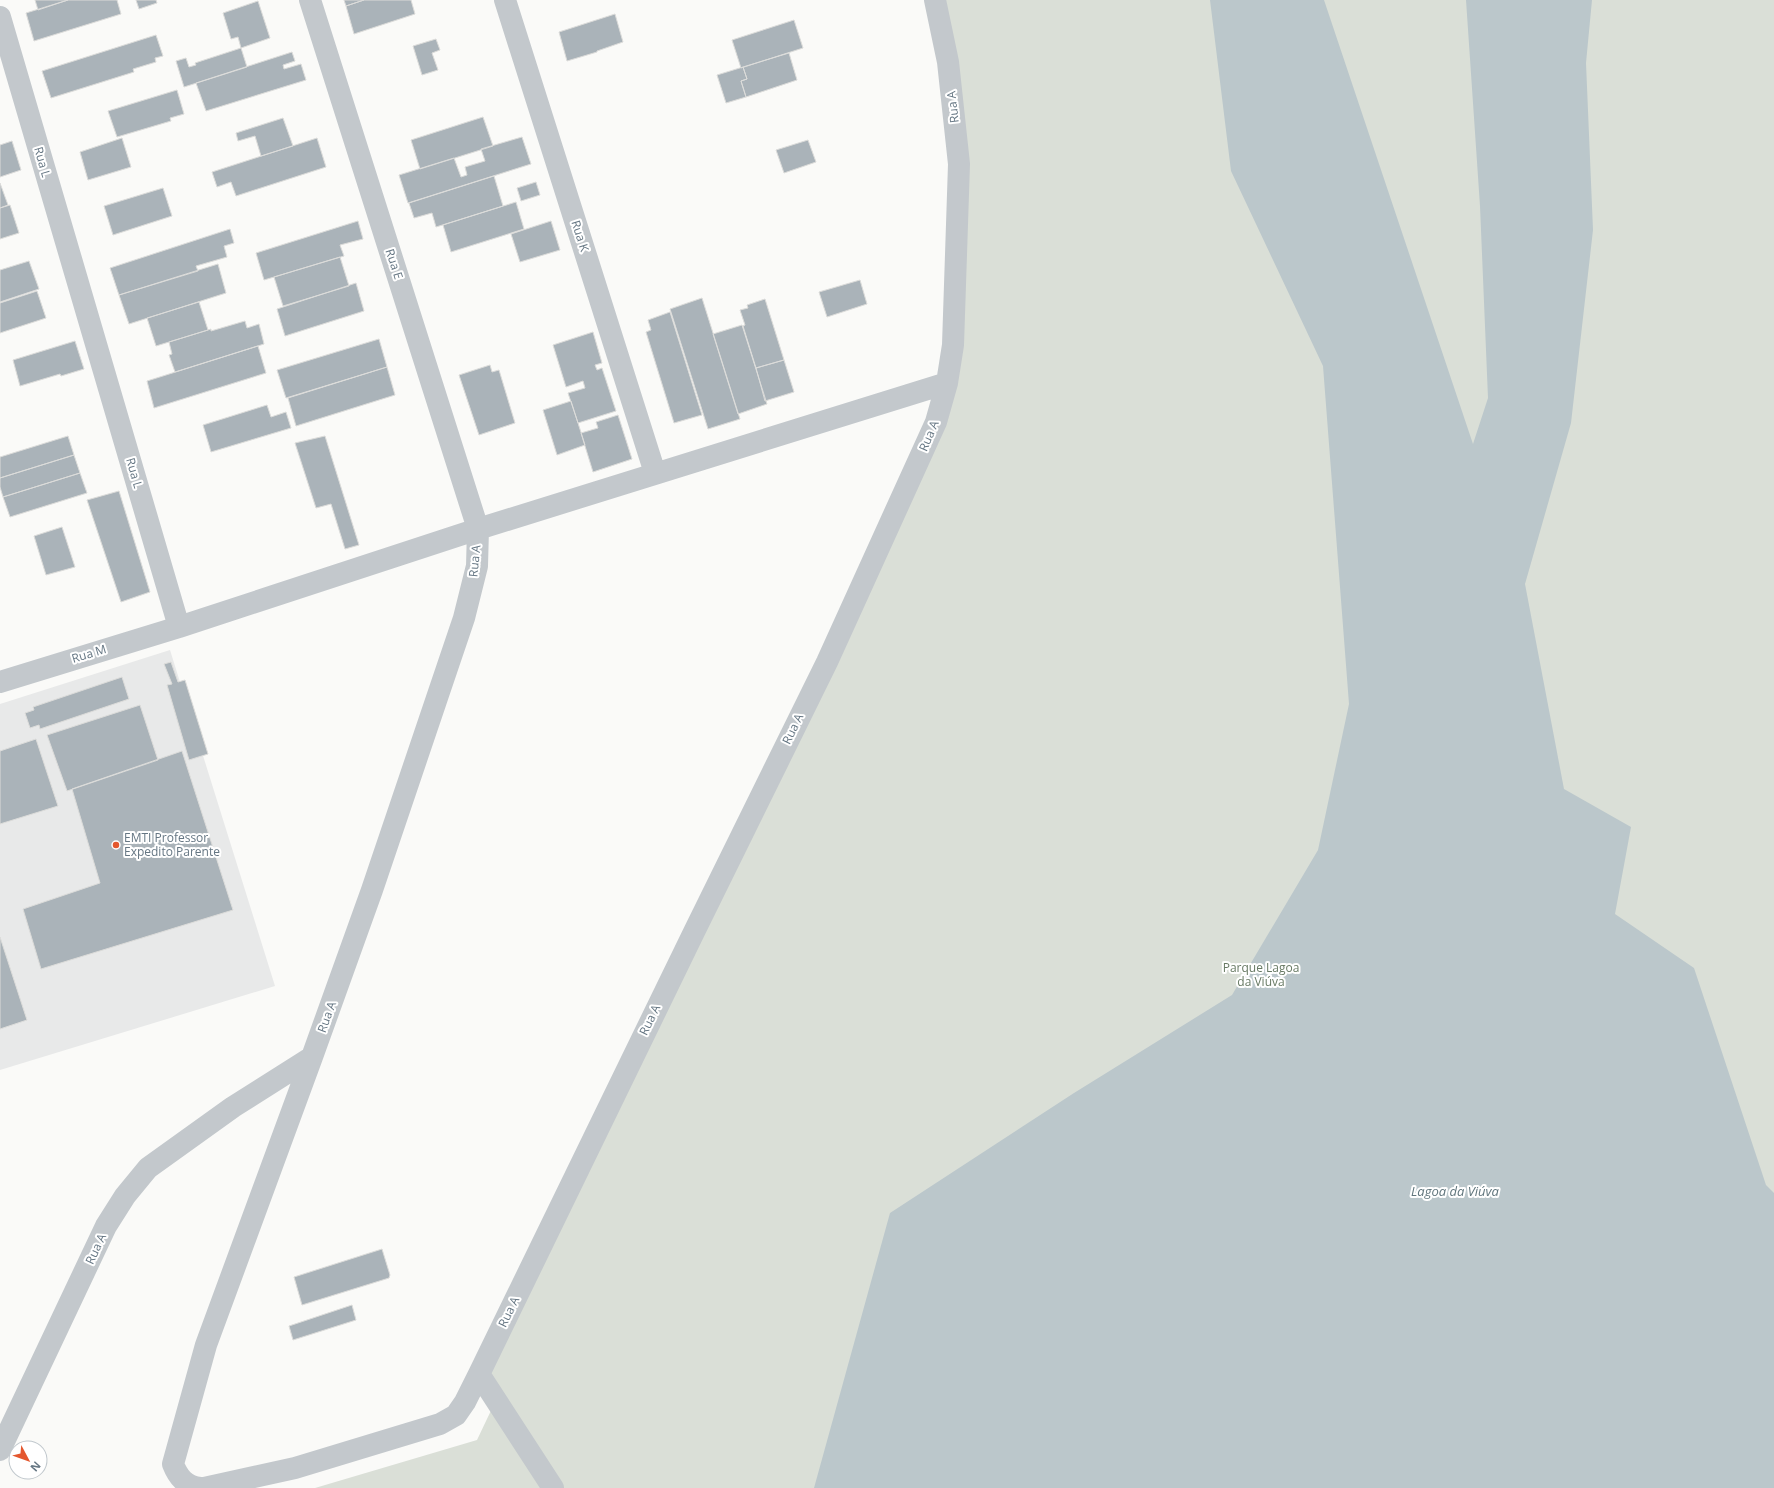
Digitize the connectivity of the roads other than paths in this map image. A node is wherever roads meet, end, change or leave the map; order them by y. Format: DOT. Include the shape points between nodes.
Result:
graph roads {
  1 [pos="310,0"];
  2 [pos="504,0"];
  3 [pos="935,0"];
  4 [pos="0,17"];
  5 [pos="947,383"];
  6 [pos="655,473"];
  7 [pos="478,529"];
  8 [pos="178,627"];
  9 [pos="0,682"];
  10 [pos="312,1057"];
  11 [pos="479,1374"];
  12 [pos="0,1450"];
  13 [pos="200,1488"];
  14 [pos="204,1488"];
  15 [pos="553,1488"];
  1 -- 7 [label="street, Rua E"];
  2 -- 6 [label="street, Rua K"];
  3 -- 5 [label="street, Rua A" via="948,62 959,164 953,345"];
  4 -- 8 [label="street, Rua L"];
  5 -- 6 [label="street, Rua A"];
  5 -- 11 [label="street, Rua A" via="936,422 827,662"];
  6 -- 7 [label="street, Rua A"];
  7 -- 8 [label="street"];
  7 -- 10 [label="street, Rua A" via="477,566 464,618 372,890"];
  8 -- 9 [label="street, Rua M"];
  10 -- 12 [label="street, Rua A" via="233,1107 148,1168 125,1196 106,1226"];
  10 -- 13 [label="street, Rua A" via="206,1345 173,1464 177,1475 185,1483"];
  11 -- 14 [label="street, Rua A" via="456,1415 440,1424 296,1468"];
  11 -- 15 [label="street"];
}
